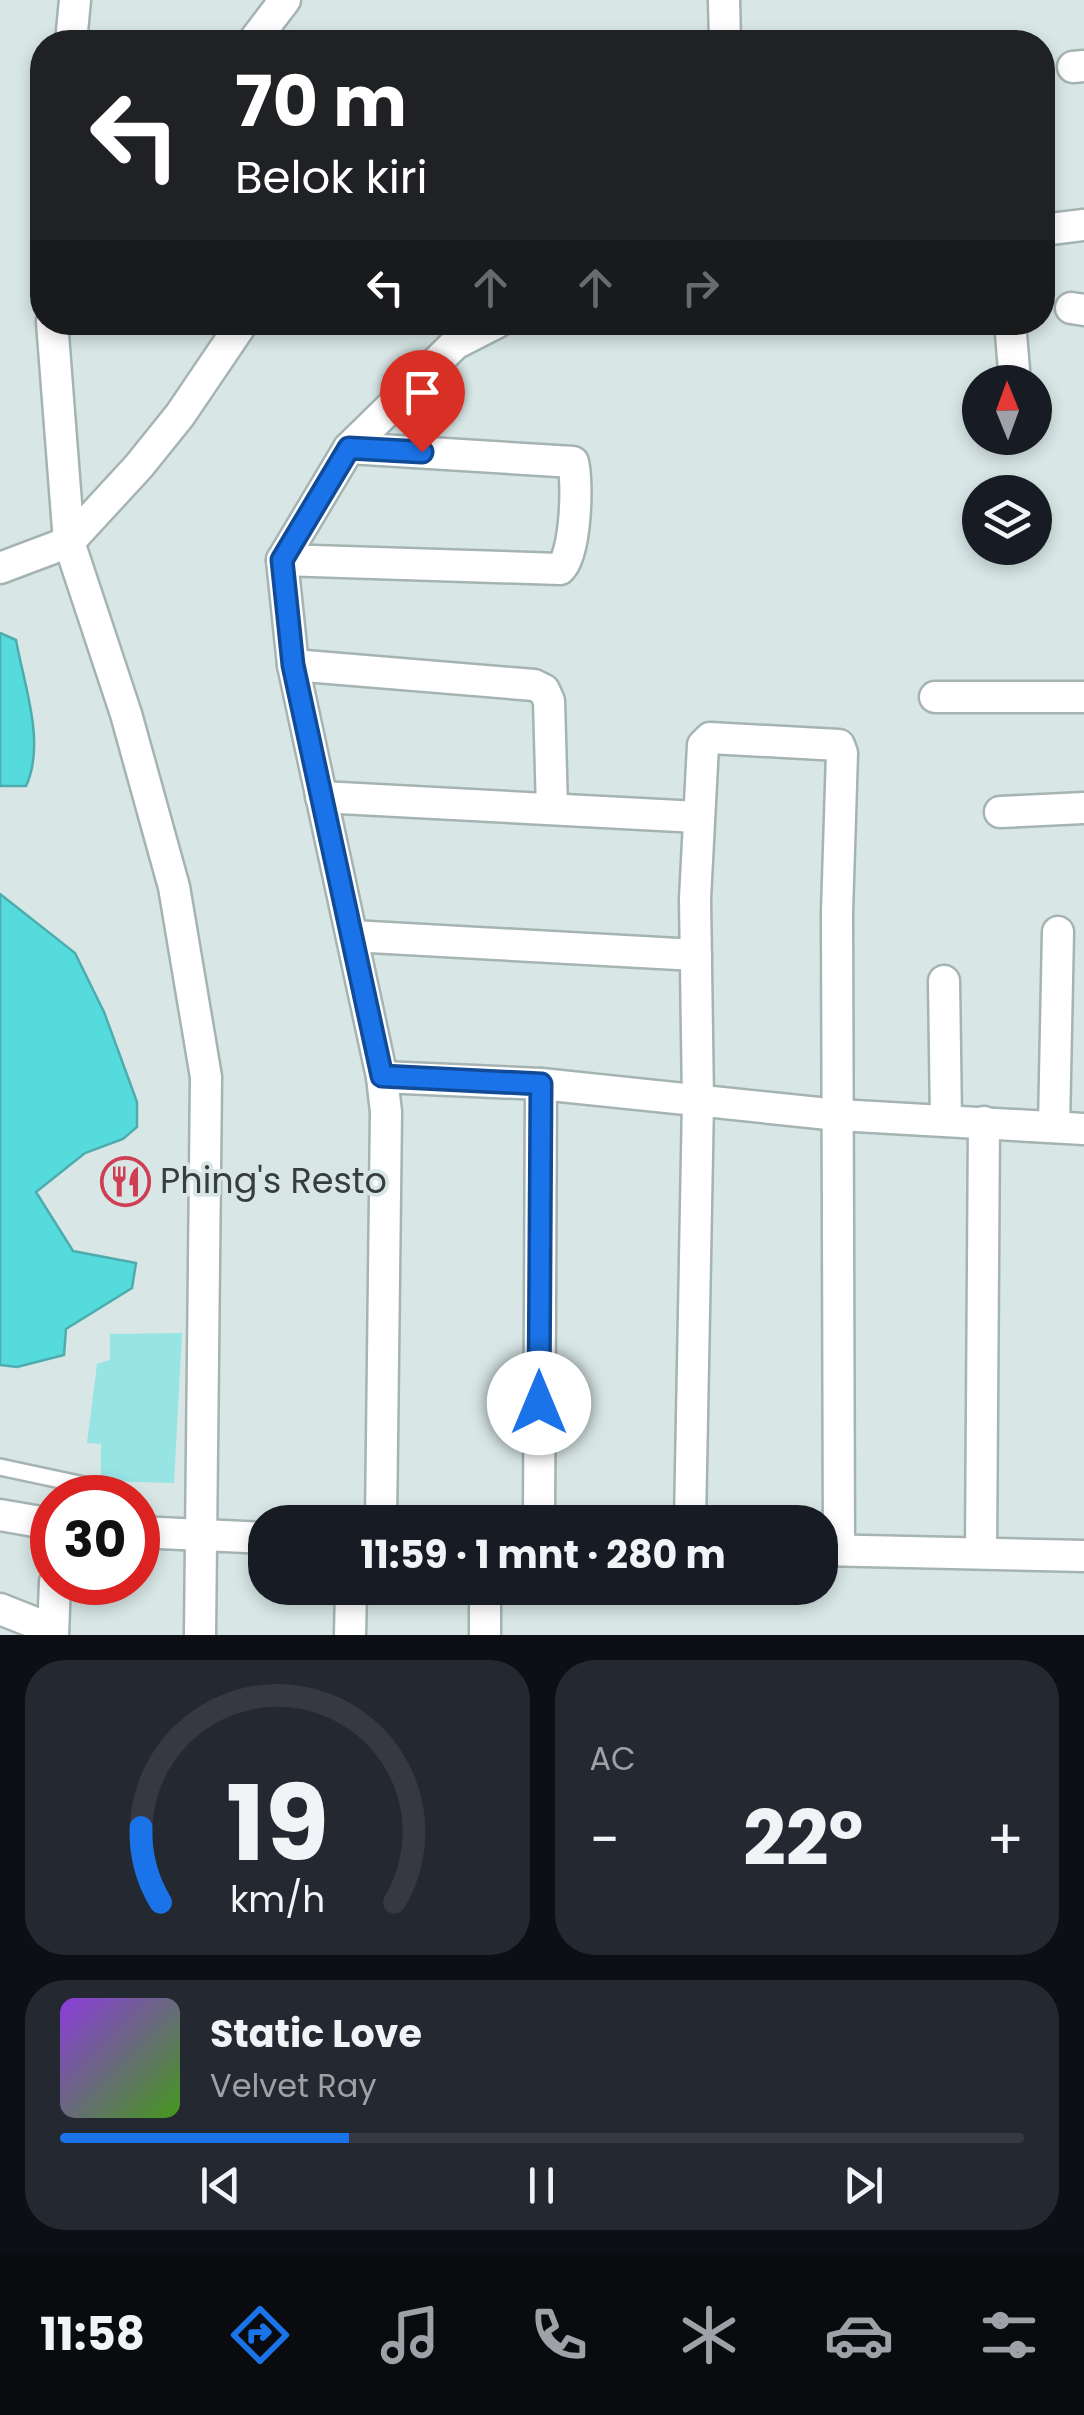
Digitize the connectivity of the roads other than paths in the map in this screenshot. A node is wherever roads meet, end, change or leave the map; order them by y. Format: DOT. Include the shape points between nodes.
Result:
graph roads {
  1 [pos="76,0"];
  2 [pos="285,0"];
  3 [pos="724,0"];
  4 [pos="72,30"];
  5 [pos="262,30"];
  6 [pos="725,30"];
  7 [pos="1084,226"];
  8 [pos="1055,229"];
  9 [pos="53,335"];
  10 [pos="235,335"];
  11 [pos="473,335"];
  12 [pos="1011,335"];
  13 [pos="1013,365"];
  14 [pos="349,448"];
  15 [pos="69,542"];
  16 [pos="282,560"];
  17 [pos="0,568"];
  18 [pos="293,665"];
  19 [pos="935,697"];
  20 [pos="1084,697"];
  21 [pos="321,797"];
  22 [pos="552,808"];
  23 [pos="1084,808"];
  24 [pos="1000,812"];
  25 [pos="698,817"];
  26 [pos="1058,932"];
  27 [pos="352,936"];
  28 [pos="696,955"];
  29 [pos="944,982"];
  30 [pos="382,1076"];
  31 [pos="541,1084"];
  32 [pos="698,1100"];
  33 [pos="838,1115"];
  34 [pos="946,1122"];
  35 [pos="984,1122"];
  36 [pos="1069,1128"];
  37 [pos="0,1467"];
  38 [pos="37,1475"];
  39 [pos="381,1505"];
  40 [pos="539,1505"];
  41 [pos="690,1505"];
  42 [pos="830,1505"];
  43 [pos="0,1514"];
  44 [pos="30,1520"];
  45 [pos="160,1533"];
  46 [pos="203,1535"];
  47 [pos="248,1537"];
  48 [pos="838,1550"];
  49 [pos="981,1552"];
  50 [pos="1084,1556"];
  51 [pos="54,1605"];
  52 [pos="351,1605"];
  53 [pos="485,1605"];
  54 [pos="0,1609"];
  55 [pos="53,1633"];
  56 [pos="200,1635"];
  57 [pos="350,1635"];
  58 [pos="485,1635"];
  1 -- 4 [label="street"];
  2 -- 5 [label="street"];
  3 -- 6 [label="street"];
  7 -- 8 [label="street"];
  9 -- 15 [label="street"];
  10 -- 15 [label="street" via="180,416"];
  11 -- 14 [label="street"];
  12 -- 13 [label="street"];
  14 -- 16 [label="street"];
  14 -- 16 [label="street" via="573,462 566,564 560,569"];
  15 -- 17 [label="street"];
  15 -- 46 [label="street" via="174,887 201,1030 207,1106"];
  16 -- 18 [label="street"];
  18 -- 21 [label="street"];
  18 -- 22 [label="street" via="544,690 550,700"];
  19 -- 20 [label="street"];
  21 -- 22 [label="street"];
  21 -- 27 [label="street"];
  22 -- 25 [label="street"];
  23 -- 24 [label="street"];
  25 -- 28 [label="street"];
  25 -- 33 [label="street" via="703,746 710,738 841,748"];
  26 -- 36 [label="street"];
  27 -- 28 [label="street"];
  27 -- 30 [label="street"];
  28 -- 32 [label="street"];
  29 -- 34 [label="street"];
  30 -- 31 [label="street"];
  30 -- 39 [label="street"];
  31 -- 32 [label="street"];
  31 -- 40 [label="street"];
  32 -- 33 [label="street"];
  32 -- 41 [label="street"];
  33 -- 34 [label="street"];
  33 -- 42 [label="street"];
  34 -- 35 [label="street"];
  35 -- 36 [label="street"];
  35 -- 49 [label="street"];
  37 -- 38 [label="lane"];
  43 -- 44 [label="street"];
  45 -- 46 [label="street"];
  46 -- 47 [label="street"];
  46 -- 56 [label="street"];
  48 -- 49 [label="street"];
  49 -- 50 [label="street"];
  51 -- 55 [label="street"];
  52 -- 57 [label="street"];
  53 -- 58 [label="street"];
  54 -- 55 [label="street"];
}
